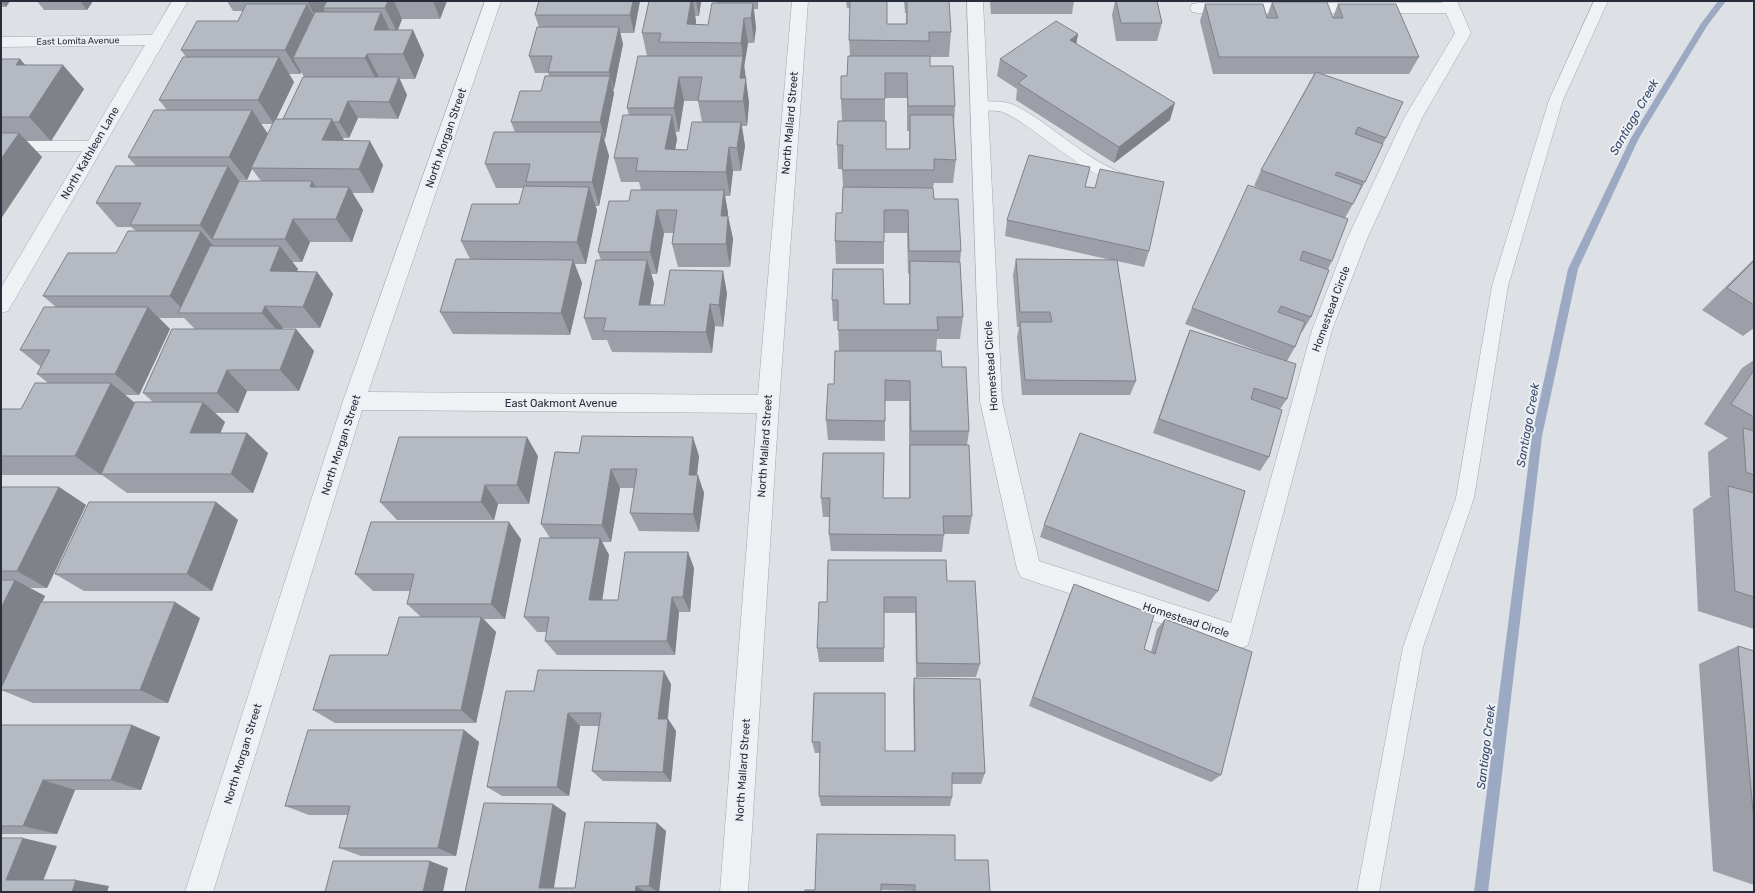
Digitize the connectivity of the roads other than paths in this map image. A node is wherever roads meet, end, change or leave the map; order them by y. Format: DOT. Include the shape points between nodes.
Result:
graph roads {
  1 [pos="180,1"];
  2 [pos="493,1"];
  3 [pos="800,1"];
  4 [pos="975,1"];
  5 [pos="1601,1"];
  6 [pos="1451,5"];
  7 [pos="1198,8"];
  8 [pos="156,40"];
  9 [pos="1,42"];
  10 [pos="980,106"];
  11 [pos="1,146"];
  12 [pos="94,146"];
  13 [pos="1139,182"];
  14 [pos="1,305"];
  15 [pos="354,401"];
  16 [pos="768,404"];
  17 [pos="199,892"];
  18 [pos="734,892"];
  19 [pos="1368,892"];
  1 -- 8 [label="street, North Kathleen Lane"];
  2 -- 15 [label="street, North Morgan Street"];
  3 -- 16 [label="street, North Mallard Street"];
  4 -- 10 [label="street, Homestead Circle"];
  5 -- 19 [label="lane" via="1556,100 1500,286 1465,498 1413,647"];
  6 -- 7 [label="street"];
  6 -- 10 [label="street, Homestead Circle" via="1463,33 1413,118 1357,239 1322,330 1239,637 1029,569 991,401"];
  8 -- 9 [label="street, East Lomita Avenue"];
  8 -- 12 [label="street, North Kathleen Lane"];
  10 -- 13 [label="lane" via="1008,108 1117,178"];
  11 -- 12 [label="lane"];
  12 -- 14 [label="street, North Kathleen Lane"];
  15 -- 16 [label="street, East Oakmont Avenue"];
  15 -- 17 [label="street, North Morgan Street"];
  16 -- 18 [label="street, North Mallard Street"];
}
